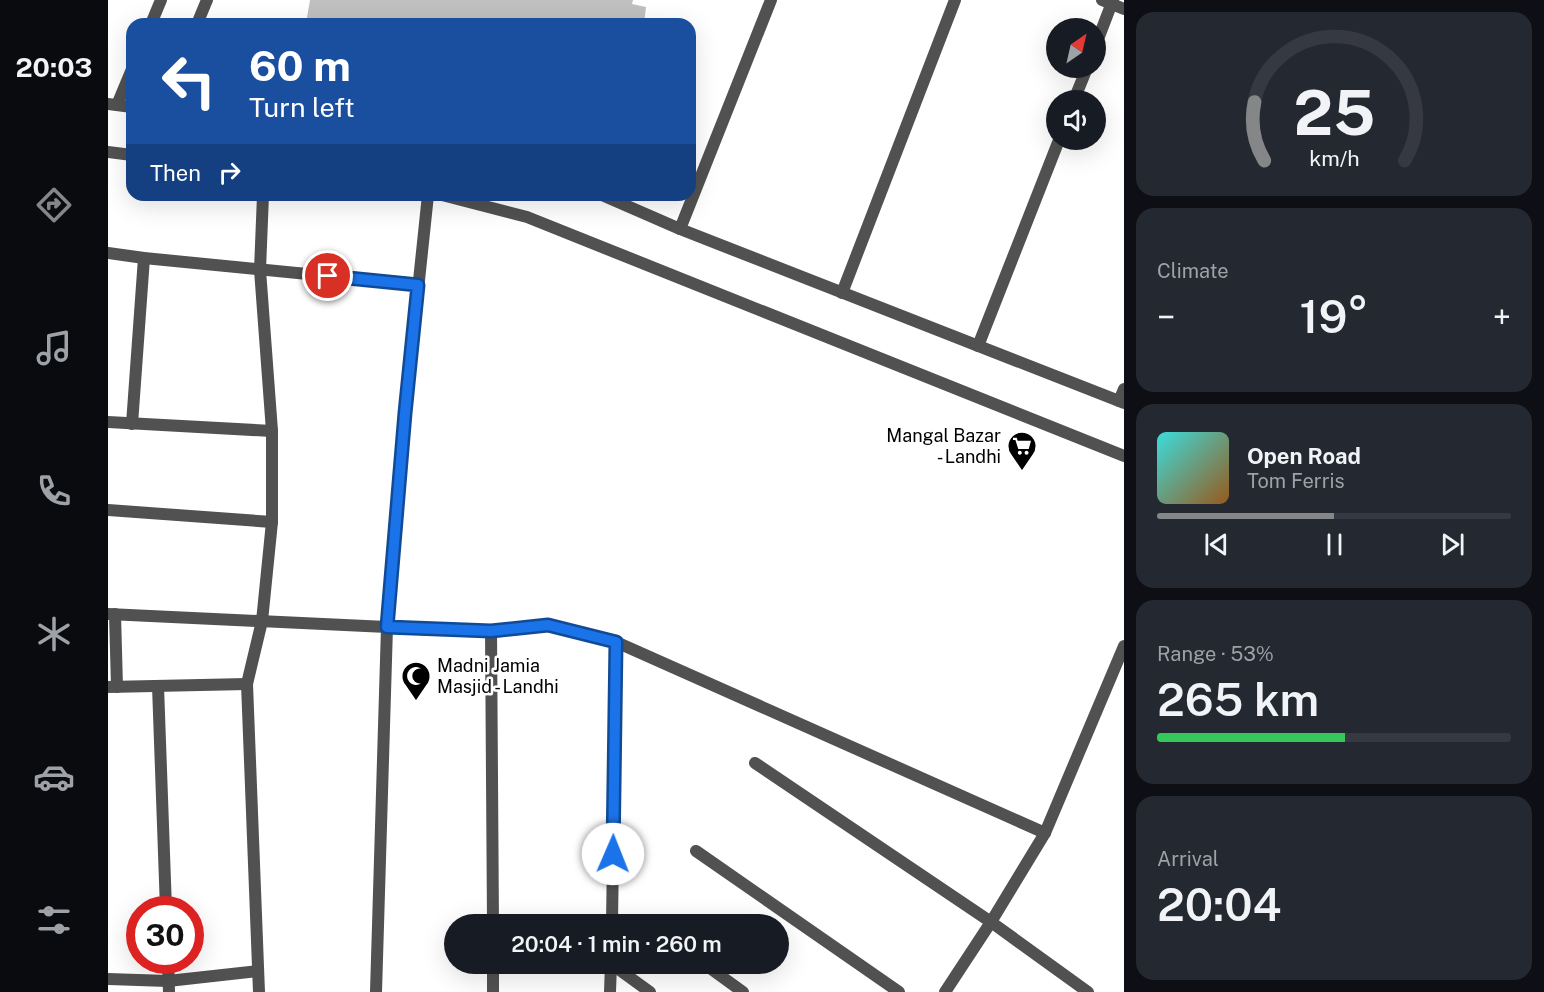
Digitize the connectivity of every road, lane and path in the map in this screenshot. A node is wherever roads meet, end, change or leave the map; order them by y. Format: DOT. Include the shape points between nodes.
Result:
graph roads {
  1 [pos="161,0"];
  2 [pos="207,0"];
  3 [pos="771,0"];
  4 [pos="955,0"];
  5 [pos="1109,1"];
  6 [pos="1124,9"];
  7 [pos="154,18"];
  8 [pos="200,18"];
  9 [pos="1104,18"];
  10 [pos="126,80"];
  11 [pos="112,104"];
  12 [pos="1055,150"];
  13 [pos="108,152"];
  14 [pos="126,154"];
  15 [pos="696,189"];
  16 [pos="263,201"];
  17 [pos="427,201"];
  18 [pos="465,201"];
  19 [pos="617,201"];
  20 [pos="691,201"];
  21 [pos="680,229"];
  22 [pos="108,253"];
  23 [pos="144,258"];
  24 [pos="260,270"];
  25 [pos="418,285"];
  26 [pos="842,293"];
  27 [pos="978,346"];
  28 [pos="1124,389"];
  29 [pos="1121,402"];
  30 [pos="108,422"];
  31 [pos="132,424"];
  32 [pos="272,431"];
  33 [pos="1124,456"];
  34 [pos="108,510"];
  35 [pos="272,522"];
  36 [pos="112,614"];
  37 [pos="262,621"];
  38 [pos="387,627"];
  39 [pos="491,631"];
  40 [pos="616,642"];
  41 [pos="1124,646"];
  42 [pos="247,684"];
  43 [pos="158,686"];
  44 [pos="113,687"];
  45 [pos="755,763"];
  46 [pos="1045,833"];
  47 [pos="696,851"];
  48 [pos="166,896"];
  49 [pos="493,914"];
  50 [pos="612,914"];
  51 [pos="991,922"];
  52 [pos="258,971"];
  53 [pos="493,974"];
  54 [pos="611,974"];
  55 [pos="626,974"];
  56 [pos="718,974"];
  57 [pos="108,979"];
  58 [pos="169,986"];
  59 [pos="259,992"];
  60 [pos="376,992"];
  61 [pos="494,992"];
  62 [pos="610,992"];
  63 [pos="650,992"];
  64 [pos="743,992"];
  65 [pos="899,992"];
  66 [pos="945,992"];
  67 [pos="1088,992"];
  1 -- 7 [label="street"];
  2 -- 8 [label="street"];
  3 -- 15 [label="street"];
  4 -- 26 [label="street"];
  5 -- 6 [label="street"];
  5 -- 9 [label="street"];
  10 -- 11 [label="street"];
  12 -- 27 [label="street"];
  13 -- 14 [label="street"];
  16 -- 24 [label="street"];
  17 -- 25 [label="street"];
  18 -- 33 [label="street" via="527,217"];
  19 -- 21 [label="street"];
  20 -- 21 [label="street"];
  21 -- 26 [label="street"];
  22 -- 23 [label="street"];
  23 -- 24 [label="street"];
  23 -- 31 [label="street"];
  24 -- 25 [label="street"];
  24 -- 32 [label="street"];
  25 -- 38 [label="street"];
  26 -- 27 [label="street"];
  27 -- 29 [label="street"];
  28 -- 29 [label="street"];
  30 -- 31 [label="street"];
  31 -- 32 [label="street"];
  32 -- 35 [label="street"];
  34 -- 35 [label="street"];
  35 -- 37 [label="street"];
  36 -- 37 [label="street"];
  36 -- 44 [label="street"];
  37 -- 38 [label="street"];
  37 -- 42 [label="street"];
  38 -- 39 [label="street"];
  38 -- 60 [label="street"];
  39 -- 40 [label="street" via="548,625"];
  39 -- 49 [label="street"];
  40 -- 46 [label="street"];
  40 -- 50 [label="street"];
  41 -- 46 [label="street"];
  42 -- 43 [label="street"];
  42 -- 52 [label="street"];
  43 -- 44 [label="street"];
  43 -- 48 [label="street"];
  45 -- 51 [label="street"];
  46 -- 51 [label="street"];
  47 -- 65 [label="street"];
  51 -- 66 [label="street"];
  51 -- 67 [label="street"];
  52 -- 58 [label="street"];
  52 -- 59 [label="street"];
  53 -- 61 [label="street"];
  54 -- 62 [label="street"];
  55 -- 63 [label="street"];
  56 -- 64 [label="street"];
  57 -- 58 [label="street"];
}
